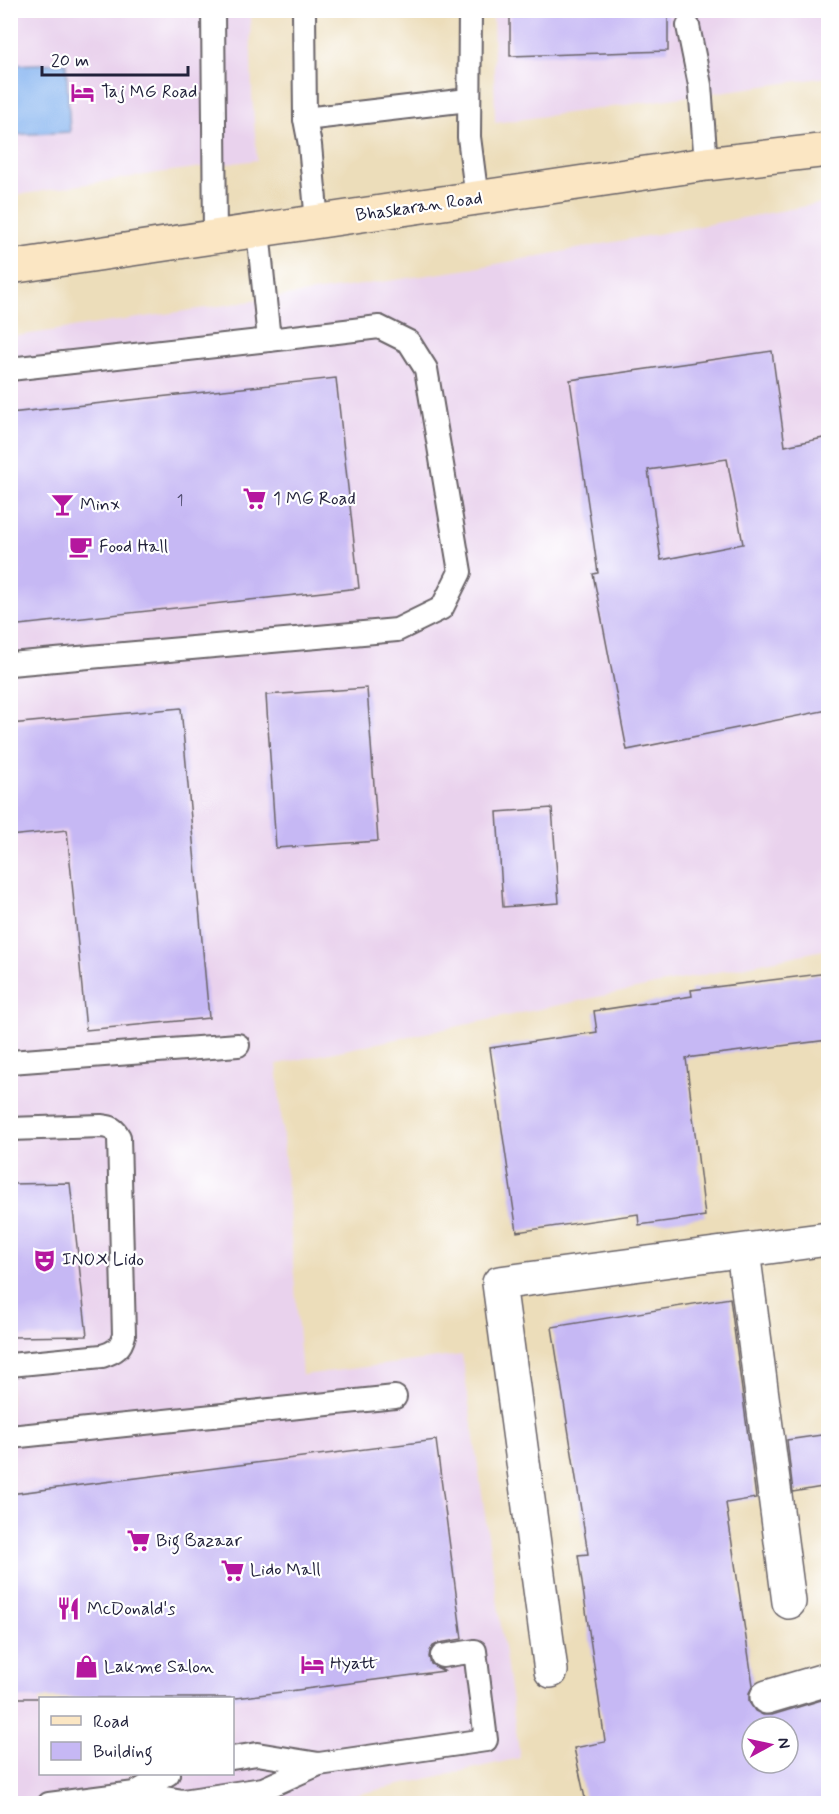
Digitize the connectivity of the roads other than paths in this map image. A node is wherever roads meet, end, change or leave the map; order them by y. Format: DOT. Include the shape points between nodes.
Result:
graph roads {
  1 [pos="213,10"];
  2 [pos="304,10"];
  3 [pos="470,10"];
  4 [pos="688,26"];
  5 [pos="468,100"];
  6 [pos="305,119"];
  7 [pos="828,150"];
  8 [pos="706,164"];
  9 [pos="477,199"];
  10 [pos="317,222"];
  11 [pos="258,230"];
  12 [pos="214,237"];
  13 [pos="10,267"];
  14 [pos="269,340"];
  15 [pos="10,369"];
  16 [pos="10,663"];
  17 [pos="238,1045"];
  18 [pos="10,1062"];
  19 [pos="10,1129"];
  20 [pos="828,1239"];
  21 [pos="742,1251"];
  22 [pos="10,1365"];
  23 [pos="395,1397"];
  24 [pos="10,1437"];
  25 [pos="789,1602"];
  26 [pos="442,1656"];
  27 [pos="551,1671"];
  28 [pos="828,1679"];
  29 [pos="767,1697"];
  30 [pos="234,1758"];
  31 [pos="319,1764"];
  32 [pos="165,1775"];
  33 [pos="135,1793"];
  34 [pos="49,1803"];
  1 -- 12 [label="lane"];
  2 -- 6 [label="lane"];
  3 -- 5 [label="lane"];
  4 -- 8 [label="lane" via="700,85"];
  5 -- 6 [label="lane"];
  5 -- 9 [label="lane"];
  6 -- 10 [label="lane"];
  7 -- 8 [label="main road, Bhaskaran Road"];
  8 -- 9 [label="main road, Bhaskaran Road"];
  9 -- 10 [label="main road, Bhaskaran Road"];
  10 -- 11 [label="main road, Bhaskaran Road"];
  11 -- 12 [label="main road, Bhaskaran Road"];
  11 -- 14 [label="lane"];
  12 -- 13 [label="main road, Bhaskaran Road"];
  14 -- 15 [label="lane"];
  14 -- 16 [label="lane" via="379,327 409,342 426,369 460,572 442,608 397,630"];
  17 -- 18 [label="lane"];
  19 -- 22 [label="lane" via="101,1126 111,1127 119,1137 124,1335 121,1346 102,1356"];
  20 -- 21 [label="street"];
  21 -- 25 [label="street"];
  21 -- 27 [label="street" via="499,1283"];
  23 -- 24 [label="lane"];
  26 -- 31 [label="lane" via="475,1651 486,1740"];
  28 -- 29 [label="street"];
  30 -- 31 [label="lane" via="257,1754"];
  31 -- 33 [label="lane" via="263,1789 183,1801"];
  32 -- 33 [label="lane"];
  33 -- 34 [label="lane"];
}
